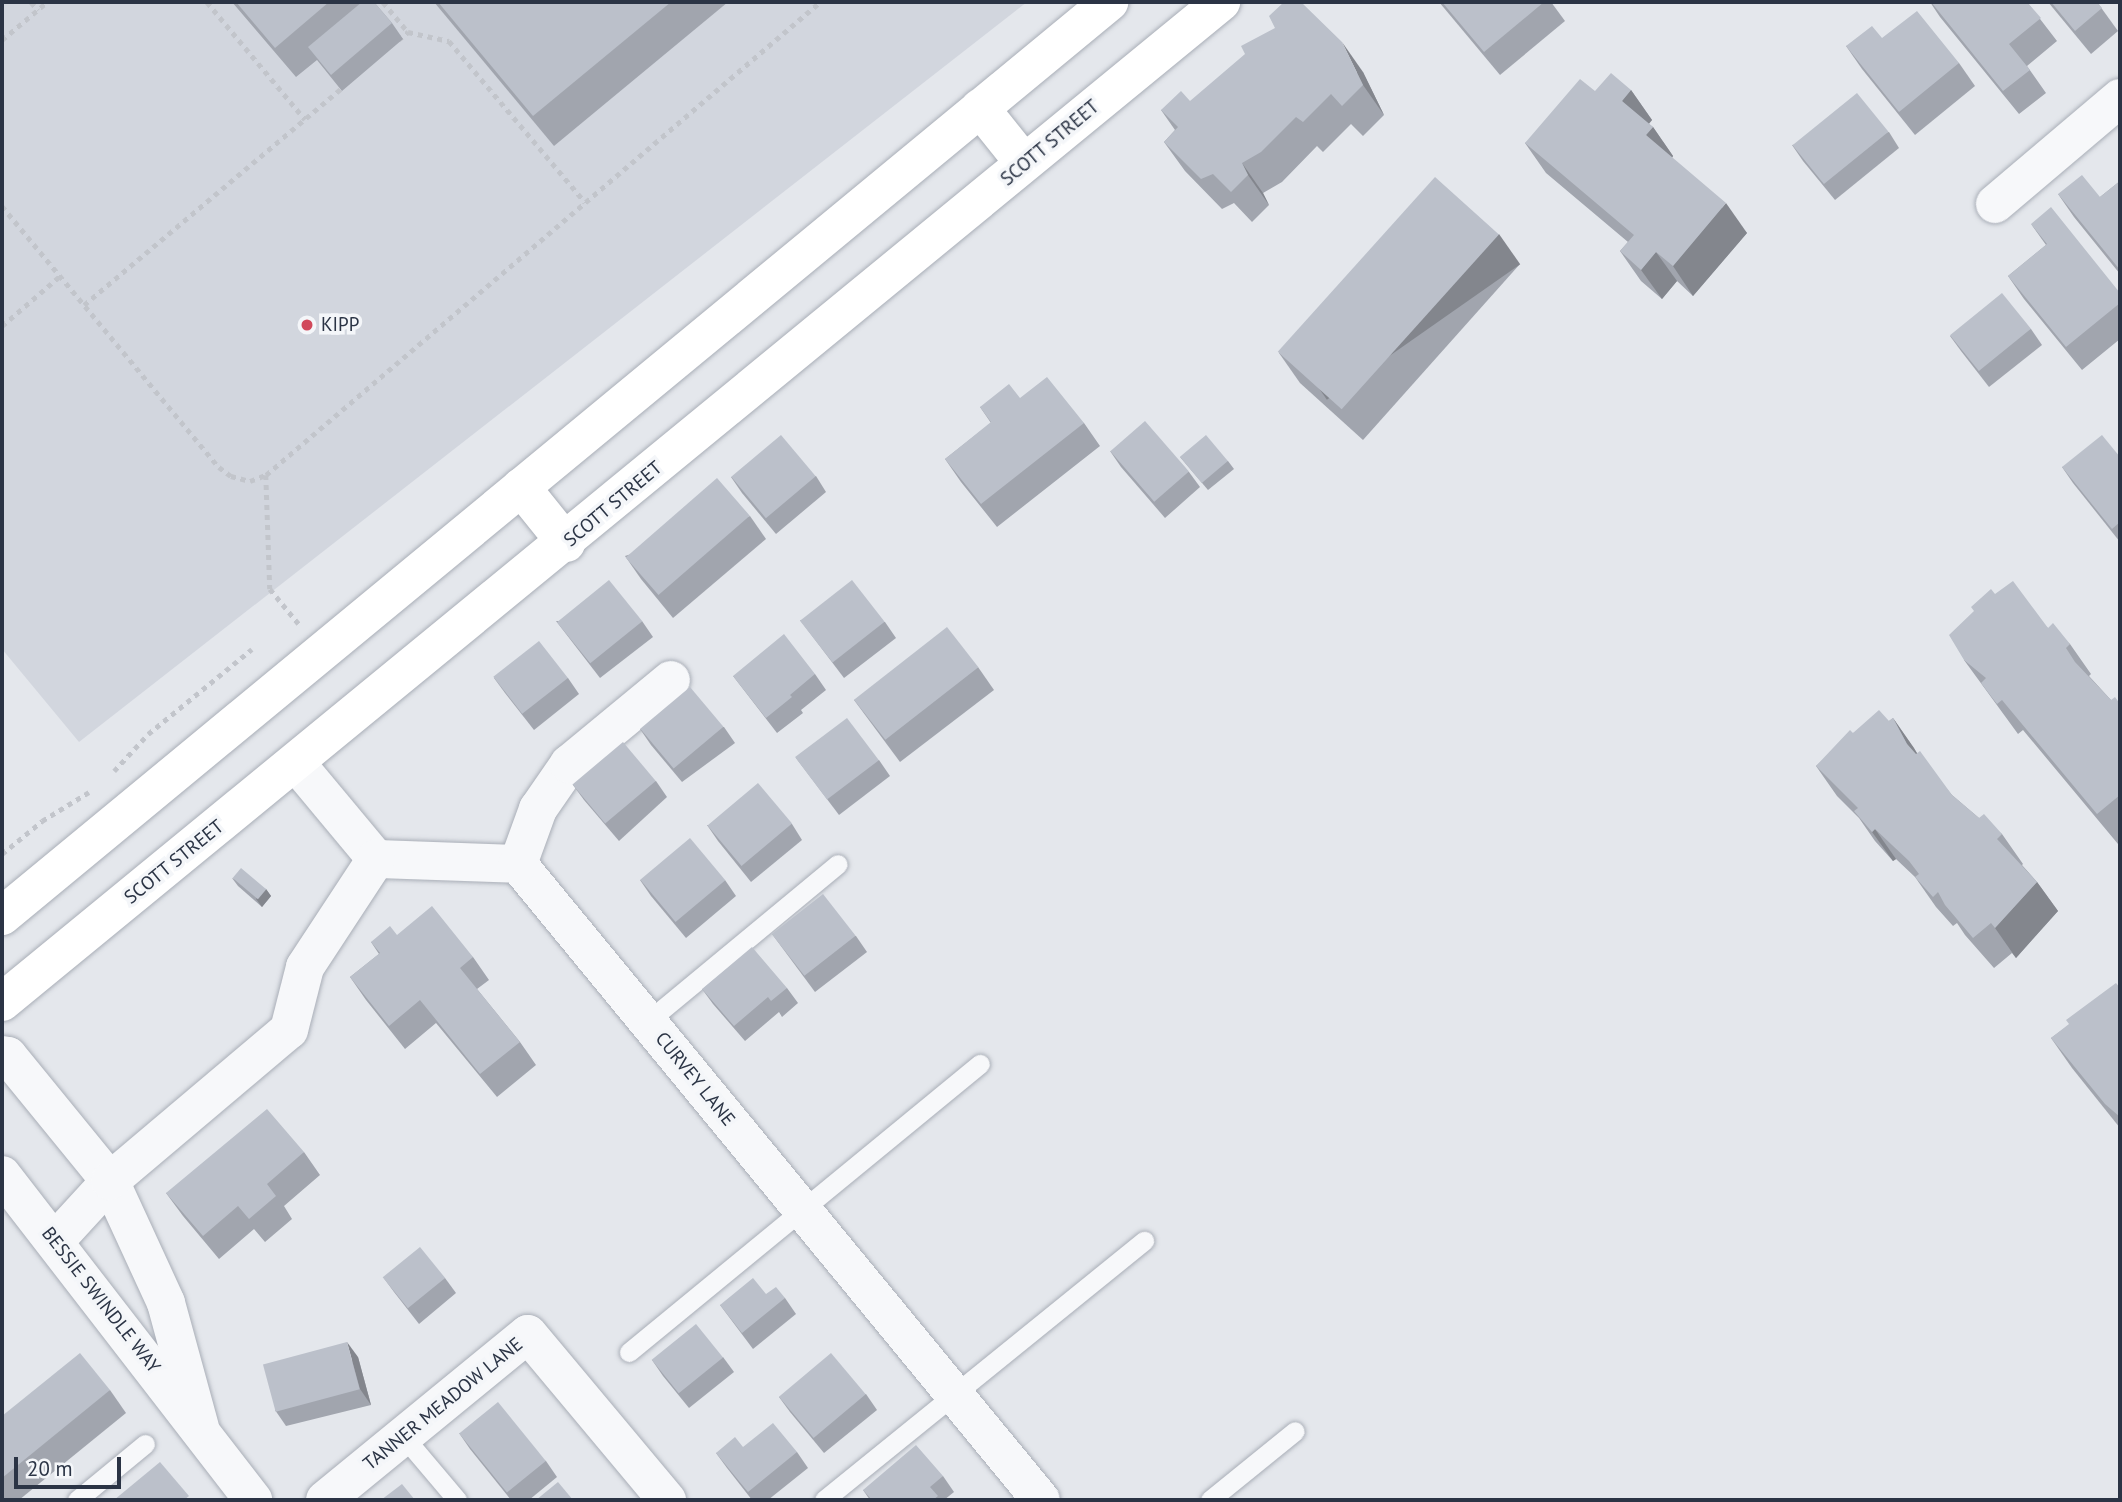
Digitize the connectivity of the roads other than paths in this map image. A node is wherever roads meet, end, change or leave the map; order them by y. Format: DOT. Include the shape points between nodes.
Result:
graph roads {
  1 [pos="1110,2"];
  2 [pos="1221,2"];
  3 [pos="2120,99"];
  4 [pos="980,108"];
  5 [pos="1024,163"];
  6 [pos="1995,204"];
  7 [pos="521,487"];
  8 [pos="566,543"];
  9 [pos="671,680"];
  10 [pos="296,763"];
  11 [pos="376,859"];
  12 [pos="518,864"];
  13 [pos="838,864"];
  14 [pos="2,916"];
  15 [pos="2,1002"];
  16 [pos="648,1021"];
  17 [pos="2,1055"];
  18 [pos="980,1064"];
  19 [pos="2,1175"];
  20 [pos="110,1181"];
  21 [pos="802,1210"];
  22 [pos="56,1240"];
  23 [pos="1144,1241"];
  24 [pos="629,1352"];
  25 [pos="954,1395"];
  26 [pos="200,1427"];
  27 [pos="1295,1431"];
  28 [pos="403,1437"];
  29 [pos="145,1444"];
  30 [pos="77,1500"];
  31 [pos="253,1500"];
  32 [pos="325,1500"];
  33 [pos="457,1500"];
  34 [pos="667,1500"];
  35 [pos="824,1500"];
  36 [pos="1041,1500"];
  37 [pos="1210,1500"];
  1 -- 4 [label="main road"];
  2 -- 5 [label="main road, SCOTT STREET"];
  3 -- 6 [label="street"];
  4 -- 5 [label="main road"];
  4 -- 7 [label="main road"];
  5 -- 8 [label="main road, SCOTT STREET"];
  7 -- 8 [label="main road"];
  7 -- 14 [label="main road"];
  8 -- 10 [label="main road, SCOTT STREET"];
  9 -- 12 [label="street" via="569,764 538,809"];
  10 -- 11 [label="street"];
  10 -- 15 [label="main road, SCOTT STREET"];
  11 -- 12 [label="street"];
  11 -- 20 [label="street" via="305,967 289,1030"];
  12 -- 16 [label="street, CURVEY LANE"];
  13 -- 16 [label="lane"];
  16 -- 21 [label="street, CURVEY LANE"];
  17 -- 20 [label="street, BESSIE SWINDLE WAY" via="8,1056"];
  18 -- 21 [label="lane"];
  19 -- 22 [label="street, BESSIE SWINDLE WAY"];
  20 -- 22 [label="street"];
  20 -- 26 [label="street, BESSIE SWINDLE WAY" via="166,1303"];
  21 -- 24 [label="lane"];
  21 -- 25 [label="street, CURVEY LANE"];
  22 -- 26 [label="street, BESSIE SWINDLE WAY"];
  23 -- 25 [label="lane"];
  25 -- 35 [label="lane"];
  25 -- 36 [label="street, CURVEY LANE"];
  26 -- 31 [label="street, BESSIE SWINDLE WAY"];
  27 -- 37 [label="lane"];
  28 -- 32 [label="street, TANNER MEADOW LANE"];
  28 -- 33 [label="lane"];
  28 -- 34 [label="street, TANNER MEADOW LANE" via="528,1334"];
  29 -- 30 [label="lane"];
}
